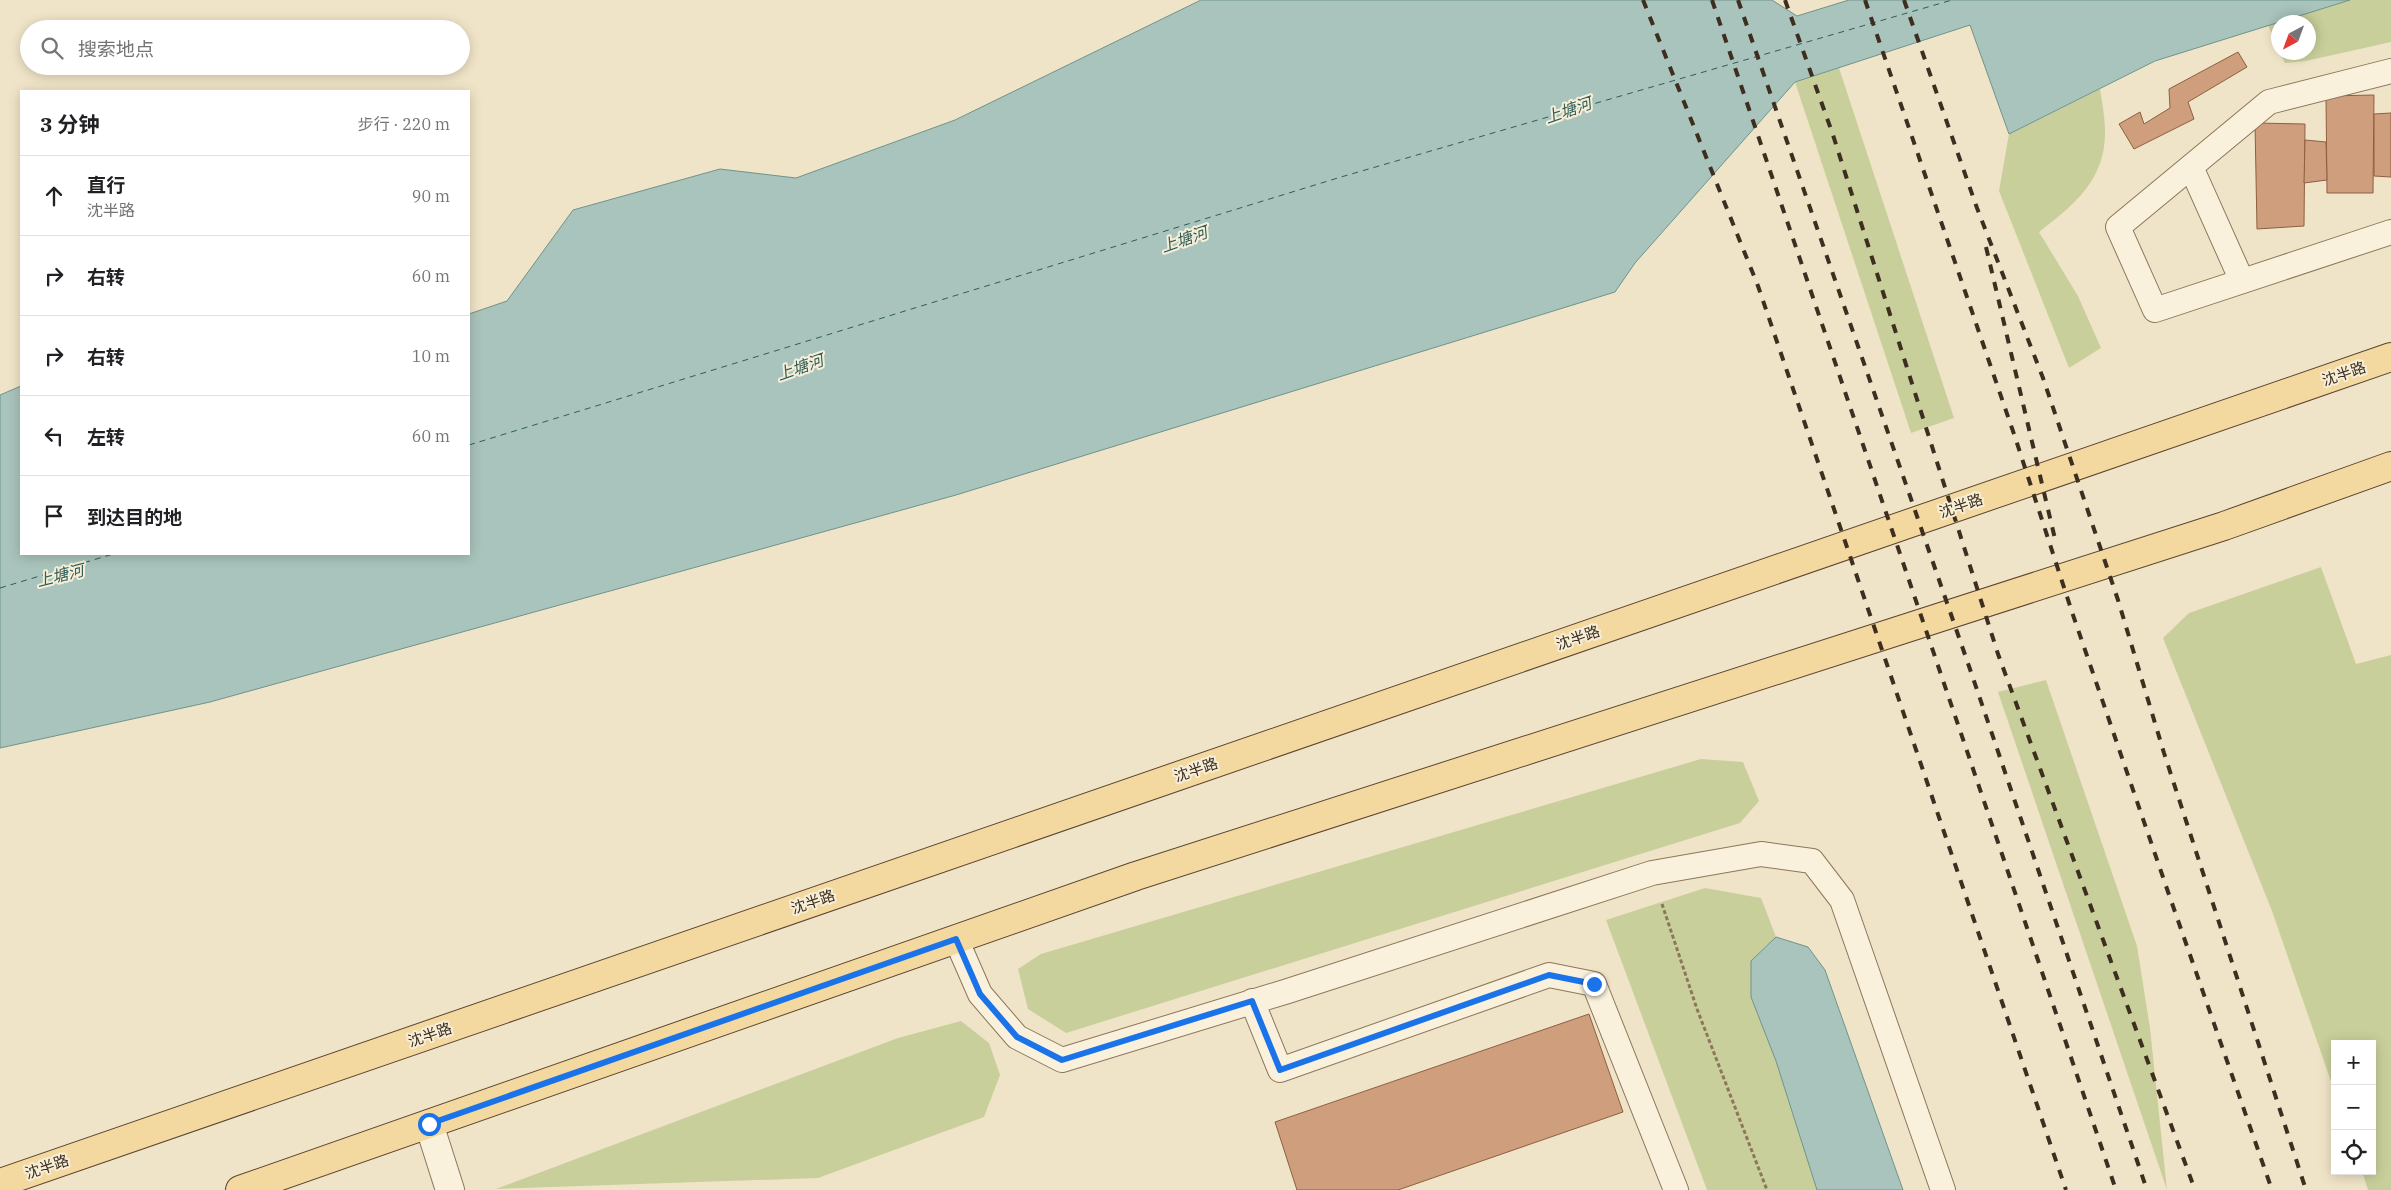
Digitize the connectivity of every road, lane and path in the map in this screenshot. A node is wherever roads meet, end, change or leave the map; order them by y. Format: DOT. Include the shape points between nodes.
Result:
graph roads {
  1 [pos="2391,71"];
  2 [pos="2191,166"];
  3 [pos="2391,232"];
  4 [pos="2242,281"];
  5 [pos="2391,358"];
  6 [pos="2391,466"];
  7 [pos="1652,874"];
  8 [pos="956,939"];
  9 [pos="1252,1001"];
  10 [pos="429,1124"];
  11 [pos="0,1183"];
  12 [pos="240,1190"];
  13 [pos="450,1190"];
  14 [pos="1676,1190"];
  15 [pos="1767,1190"];
  16 [pos="1943,1190"];
  1 -- 2 [label="lane" via="2268,102"];
  2 -- 4 [label="lane"];
  2 -- 4 [label="lane" via="2118,227 2156,310"];
  3 -- 4 [label="lane"];
  5 -- 11 [label="main road, 沈半路"];
  6 -- 8 [label="main road" via="2224,526 1136,876"];
  7 -- 9 [label="lane"];
  7 -- 15 [label="path" via="1697,1009"];
  7 -- 16 [label="lane" via="1762,854 1812,861 1842,900"];
  8 -- 9 [label="lane" via="980,994 1017,1037 1062,1060"];
  8 -- 10 [label="main road"];
  9 -- 14 [label="lane" via="1280,1070 1549,975 1594,984"];
  10 -- 12 [label="main road"];
  10 -- 13 [label="street"];
}
